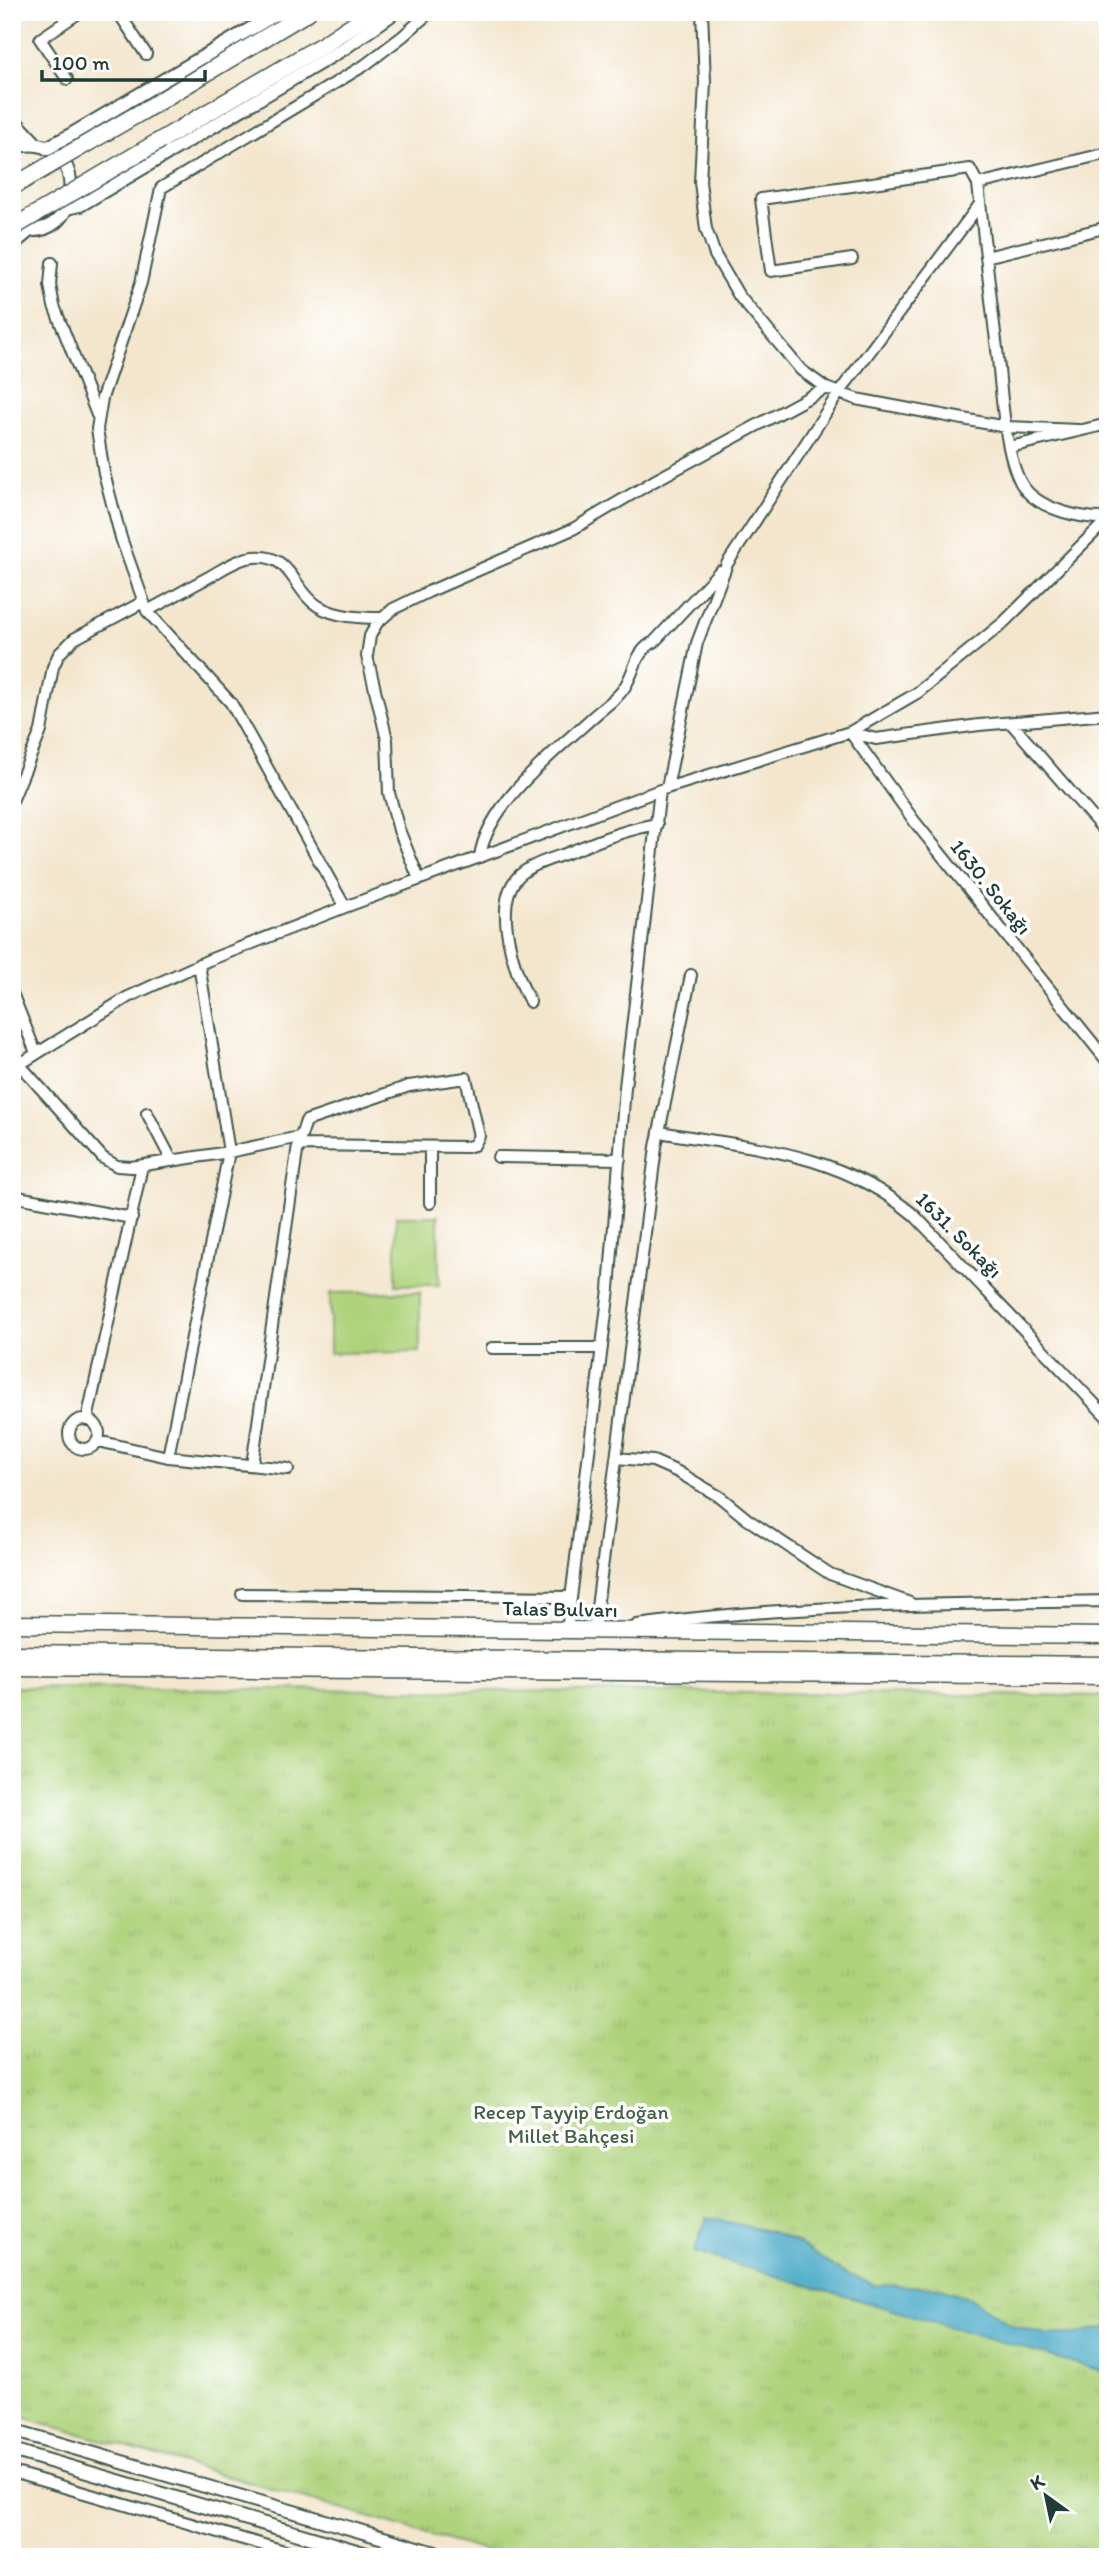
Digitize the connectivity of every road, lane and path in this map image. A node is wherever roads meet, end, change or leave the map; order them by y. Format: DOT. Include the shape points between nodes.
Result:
graph roads {
  1 [pos="80,12"];
  2 [pos="118,12"];
  3 [pos="279,12"];
  4 [pos="308,12"];
  5 [pos="372,12"];
  6 [pos="396,12"];
  7 [pos="430,12"];
  8 [pos="702,12"];
  9 [pos="146,54"];
  10 [pos="67,79"];
  11 [pos="12,118"];
  12 [pos="42,146"];
  13 [pos="12,148"];
  14 [pos="1108,153"];
  15 [pos="978,184"];
  16 [pos="12,187"];
  17 [pos="980,204"];
  18 [pos="67,208"];
  19 [pos="12,227"];
  20 [pos="1108,227"];
  21 [pos="30,230"];
  22 [pos="12,245"];
  23 [pos="986,257"];
  24 [pos="852,259"];
  25 [pos="52,263"];
  26 [pos="827,388"];
  27 [pos="838,394"];
  28 [pos="98,417"];
  29 [pos="1108,424"];
  30 [pos="1006,427"];
  31 [pos="1078,430"];
  32 [pos="1010,447"];
  33 [pos="1108,518"];
  34 [pos="727,564"];
  35 [pos="145,607"];
  36 [pos="382,618"];
  37 [pos="1108,714"];
  38 [pos="1011,723"];
  39 [pos="850,732"];
  40 [pos="664,789"];
  41 [pos="12,801"];
  42 [pos="657,824"];
  43 [pos="1108,835"];
  44 [pos="480,856"];
  45 [pos="419,879"];
  46 [pos="345,906"];
  47 [pos="198,964"];
  48 [pos="691,975"];
  49 [pos="12,993"];
  50 [pos="530,1002"];
  51 [pos="36,1053"];
  52 [pos="1108,1062"];
  53 [pos="16,1067"];
  54 [pos="147,1113"];
  55 [pos="659,1132"];
  56 [pos="298,1141"];
  57 [pos="430,1147"];
  58 [pos="229,1152"];
  59 [pos="498,1157"];
  60 [pos="620,1159"];
  61 [pos="172,1161"];
  62 [pos="142,1166"];
  63 [pos="12,1196"];
  64 [pos="430,1203"];
  65 [pos="132,1218"];
  66 [pos="492,1348"];
  67 [pos="602,1348"];
  68 [pos="1108,1418"];
  69 [pos="87,1420"];
  70 [pos="98,1441"];
  71 [pos="168,1457"];
  72 [pos="616,1458"];
  73 [pos="252,1465"];
  74 [pos="288,1469"];
  75 [pos="242,1594"];
  76 [pos="571,1597"];
  77 [pos="1108,1601"];
  78 [pos="916,1605"];
  79 [pos="12,1624"];
  80 [pos="567,1631"];
  81 [pos="594,1631"];
  82 [pos="1108,1636"];
  83 [pos="12,1654"];
  84 [pos="1108,1665"];
  85 [pos="12,1667"];
  86 [pos="1108,1676"];
  87 [pos="12,2430"];
  88 [pos="12,2450"];
  89 [pos="12,2472"];
  90 [pos="305,2557"];
  91 [pos="377,2557"];
  92 [pos="449,2557"];
  1 -- 10 [label="street" via="40,39"];
  2 -- 9 [label="street"];
  3 -- 12 [label="street" via="69,136"];
  4 -- 16 [label="main road, bridge"];
  5 -- 19 [label="main road, bridge"];
  6 -- 18 [label="street" via="343,49 80,205"];
  7 -- 28 [label="street" via="365,65 161,188 141,283"];
  8 -- 26 [label="street" via="705,82 699,182 709,237 729,281 750,311 800,370"];
  11 -- 12 [label="street"];
  12 -- 13 [label="street"];
  12 -- 18 [label="street" via="61,158 70,173 72,191"];
  14 -- 15 [label="street"];
  15 -- 17 [label="street"];
  15 -- 24 [label="street" via="970,169 761,199 771,271"];
  17 -- 23 [label="street"];
  17 -- 27 [label="street"];
  18 -- 21 [label="street" via="55,222"];
  19 -- 21 [label="street"];
  20 -- 23 [label="street"];
  21 -- 22 [label="street"];
  23 -- 30 [label="street"];
  25 -- 28 [label="street" via="54,306"];
  26 -- 27 [label="street"];
  26 -- 36 [label="street" via="581,525"];
  27 -- 30 [label="street"];
  27 -- 34 [label="street"];
  28 -- 35 [label="street" via="98,440 112,506"];
  29 -- 31 [label="street"];
  30 -- 31 [label="street"];
  30 -- 32 [label="street"];
  31 -- 32 [label="street"];
  32 -- 33 [label="street" via="1016,474 1031,495 1073,514"];
  33 -- 39 [label="street" via="1003,623 917,693"];
  34 -- 40 [label="street" via="698,643"];
  34 -- 44 [label="street" via="643,649 623,690 534,771 497,815"];
  35 -- 36 [label="street" via="234,563 259,556 282,564 323,609"];
  35 -- 41 [label="street" via="74,639 59,654 41,731"];
  35 -- 46 [label="street" via="231,703"];
  36 -- 45 [label="street" via="370,636 367,656 387,740 389,793"];
  37 -- 38 [label="street"];
  38 -- 39 [label="street" via="876,739"];
  38 -- 43 [label="street"];
  39 -- 40 [label="street"];
  39 -- 52 [label="street, 1630. Sokağı" via="915,822"];
  40 -- 42 [label="street"];
  40 -- 44 [label="street"];
  42 -- 50 [label="street" via="627,829 529,869 513,883 508,896 509,940 516,972"];
  42 -- 60 [label="street"];
  44 -- 45 [label="street"];
  45 -- 46 [label="street"];
  46 -- 47 [label="street"];
  47 -- 51 [label="street" via="119,1002"];
  47 -- 58 [label="street"];
  48 -- 55 [label="street"];
  49 -- 51 [label="street"];
  51 -- 53 [label="street"];
  53 -- 62 [label="street" via="103,1158 124,1167"];
  54 -- 61 [label="street"];
  55 -- 68 [label="street, 1631. Sokağı" via="800,1156 882,1190 914,1215"];
  55 -- 72 [label="street"];
  56 -- 57 [label="street"];
  56 -- 57 [label="street" via="306,1121 409,1086 466,1078 477,1142 470,1147"];
  56 -- 58 [label="street"];
  56 -- 73 [label="street"];
  57 -- 64 [label="street"];
  58 -- 61 [label="street"];
  58 -- 71 [label="street"];
  59 -- 60 [label="street"];
  60 -- 67 [label="street"];
  61 -- 62 [label="street"];
  62 -- 65 [label="street"];
  63 -- 65 [label="street"];
  65 -- 69 [label="street"];
  66 -- 67 [label="street"];
  67 -- 76 [label="street"];
  69 -- 70 [label="street" via="98,1428"];
  69 -- 70 [label="street" via="73,1424 72,1443 85,1450"];
  70 -- 71 [label="street"];
  71 -- 73 [label="street"];
  72 -- 78 [label="street" via="653,1461 678,1472 830,1574"];
  72 -- 81 [label="street"];
  73 -- 74 [label="street"];
  75 -- 76 [label="street"];
  76 -- 80 [label="street"];
  77 -- 78 [label="street"];
  78 -- 81 [label="street" via="704,1616"];
  79 -- 80 [label="main road, Talas Bulvarı"];
  80 -- 81 [label="main road, Talas Bulvarı"];
  81 -- 82 [label="main road, Talas Bulvarı"];
  83 -- 84 [label="main road"];
  85 -- 86 [label="main road"];
  87 -- 92 [label="street"];
  88 -- 91 [label="street"];
  89 -- 90 [label="street"];
}
